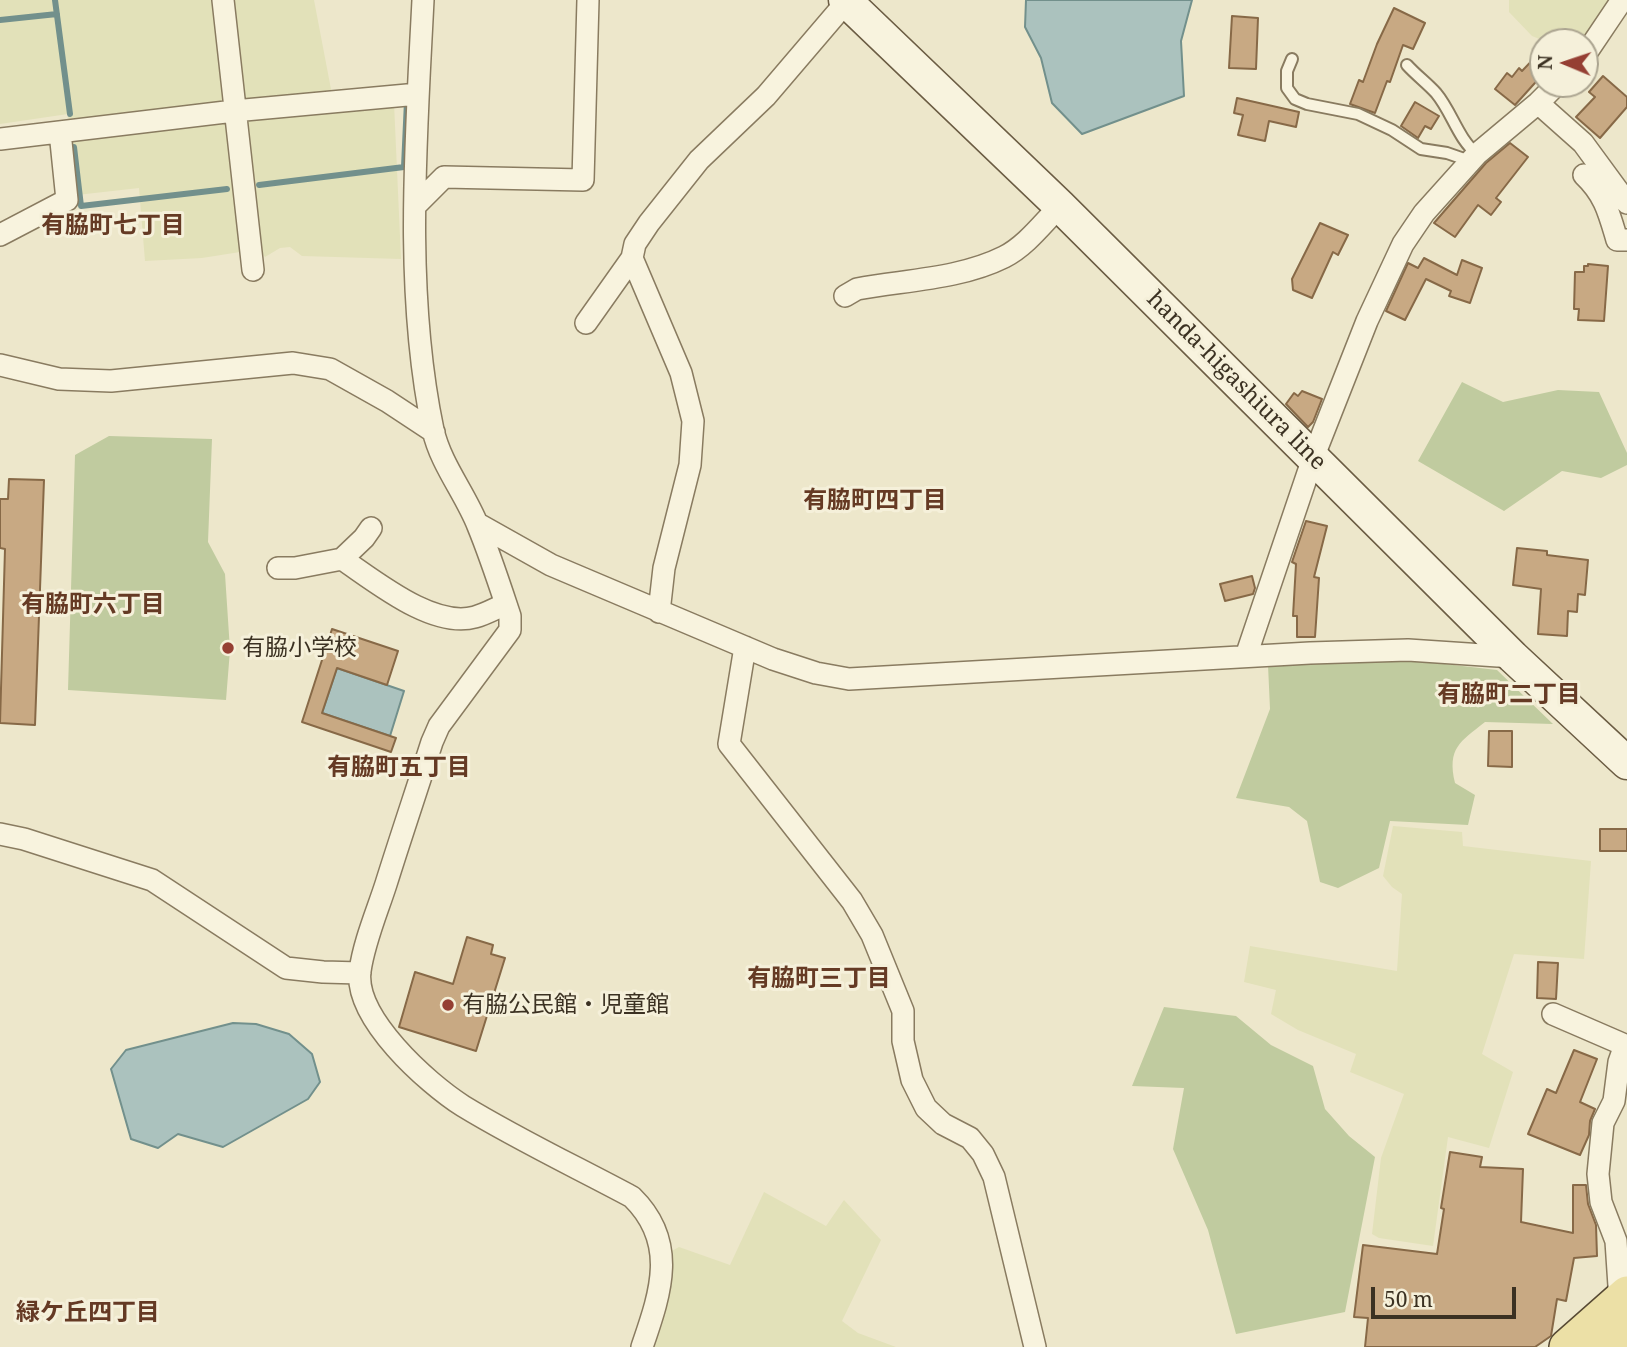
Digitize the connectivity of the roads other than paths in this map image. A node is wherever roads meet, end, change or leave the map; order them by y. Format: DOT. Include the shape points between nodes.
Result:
graph roads {
  1 [pos="223,0"];
  2 [pos="423,0"];
  3 [pos="587,0"];
  4 [pos="846,0"];
  5 [pos="1622,0"];
  6 [pos="1599,35"];
  7 [pos="1292,59"];
  8 [pos="1407,65"];
  9 [pos="418,94"];
  10 [pos="1543,98"];
  11 [pos="1538,103"];
  12 [pos="234,111"];
  13 [pos="60,132"];
  14 [pos="0,139"];
  15 [pos="1474,157"];
  16 [pos="1584,175"];
  17 [pos="1627,204"];
  18 [pos="415,205"];
  19 [pos="1060,206"];
  20 [pos="0,235"];
  21 [pos="1627,240"];
  22 [pos="632,258"];
  23 [pos="253,270"];
  24 [pos="845,296"];
  25 [pos="586,323"];
  26 [pos="0,365"];
  27 [pos="434,432"];
  28 [pos="1313,458"];
  29 [pos="478,524"];
  30 [pos="371,528"];
  31 [pos="342,559"];
  32 [pos="278,568"];
  33 [pos="506,604"];
  34 [pos="659,611"];
  35 [pos="745,647"];
  36 [pos="1246,656"];
  37 [pos="1513,657"];
  38 [pos="1625,754"];
  39 [pos="0,834"];
  40 [pos="360,973"];
  41 [pos="1553,1014"];
  42 [pos="1626,1045"];
  43 [pos="1625,1308"];
  44 [pos="642,1347"];
  45 [pos="1035,1347"];
  46 [pos="1567,1347"];
  47 [pos="1609,1347"];
  1 -- 12 [label="street"];
  2 -- 9 [label="street"];
  3 -- 18 [label="street" via="583,180 444,177"];
  4 -- 19 [label="main road, handa-higashiura line"];
  4 -- 22 [label="street" via="766,96 699,160 649,223"];
  5 -- 6 [label="street"];
  7 -- 15 [label="lane" via="1287,88 1296,99 1358,114 1421,149"];
  8 -- 15 [label="lane" via="1435,92"];
  9 -- 12 [label="street"];
  9 -- 18 [label="street"];
  10 -- 11 [label="street"];
  11 -- 15 [label="street"];
  11 -- 17 [label="street" via="1583,143"];
  12 -- 13 [label="street"];
  12 -- 23 [label="street"];
  13 -- 14 [label="street"];
  13 -- 20 [label="street" via="67,200"];
  15 -- 28 [label="street" via="1403,244"];
  16 -- 21 [label="street" via="1598,188 1617,240"];
  18 -- 27 [label="street" via="419,334"];
  19 -- 24 [label="street" via="1005,256 954,273 857,289"];
  19 -- 28 [label="main road, handa-higashiura line"];
  22 -- 25 [label="street"];
  22 -- 34 [label="street" via="681,373 693,421 690,465 664,568"];
  26 -- 27 [label="street" via="59,379 111,382 293,363 330,369"];
  27 -- 29 [label="street"];
  28 -- 36 [label="street"];
  28 -- 37 [label="main road, handa-higashiura line"];
  29 -- 33 [label="street"];
  29 -- 34 [label="street" via="551,565"];
  30 -- 31 [label="street"];
  31 -- 32 [label="street"];
  31 -- 33 [label="street" via="379,585 452,619 474,618"];
  33 -- 40 [label="street" via="510,630 432,742"];
  34 -- 35 [label="street"];
  35 -- 36 [label="street" via="816,673 849,679"];
  35 -- 45 [label="street" via="729,744 852,901 872,934 903,1011 903,1041 912,1080 926,1108 943,1124 970,1138 994,1177"];
  36 -- 37 [label="street" via="1408,650"];
  37 -- 38 [label="main road, handa-higashiura line"];
  39 -- 40 [label="street" via="152,880 285,968"];
  40 -- 44 [label="street" via="377,1025 418,1070 462,1105 632,1197 644,1209 662,1255 661,1292"];
  41 -- 42 [label="street"];
  42 -- 43 [label="street" via="1614,1101 1603,1123 1598,1174 1601,1202 1616,1241"];
  43 -- 46 [label="main road"];
  43 -- 47 [label="main road"];
}
